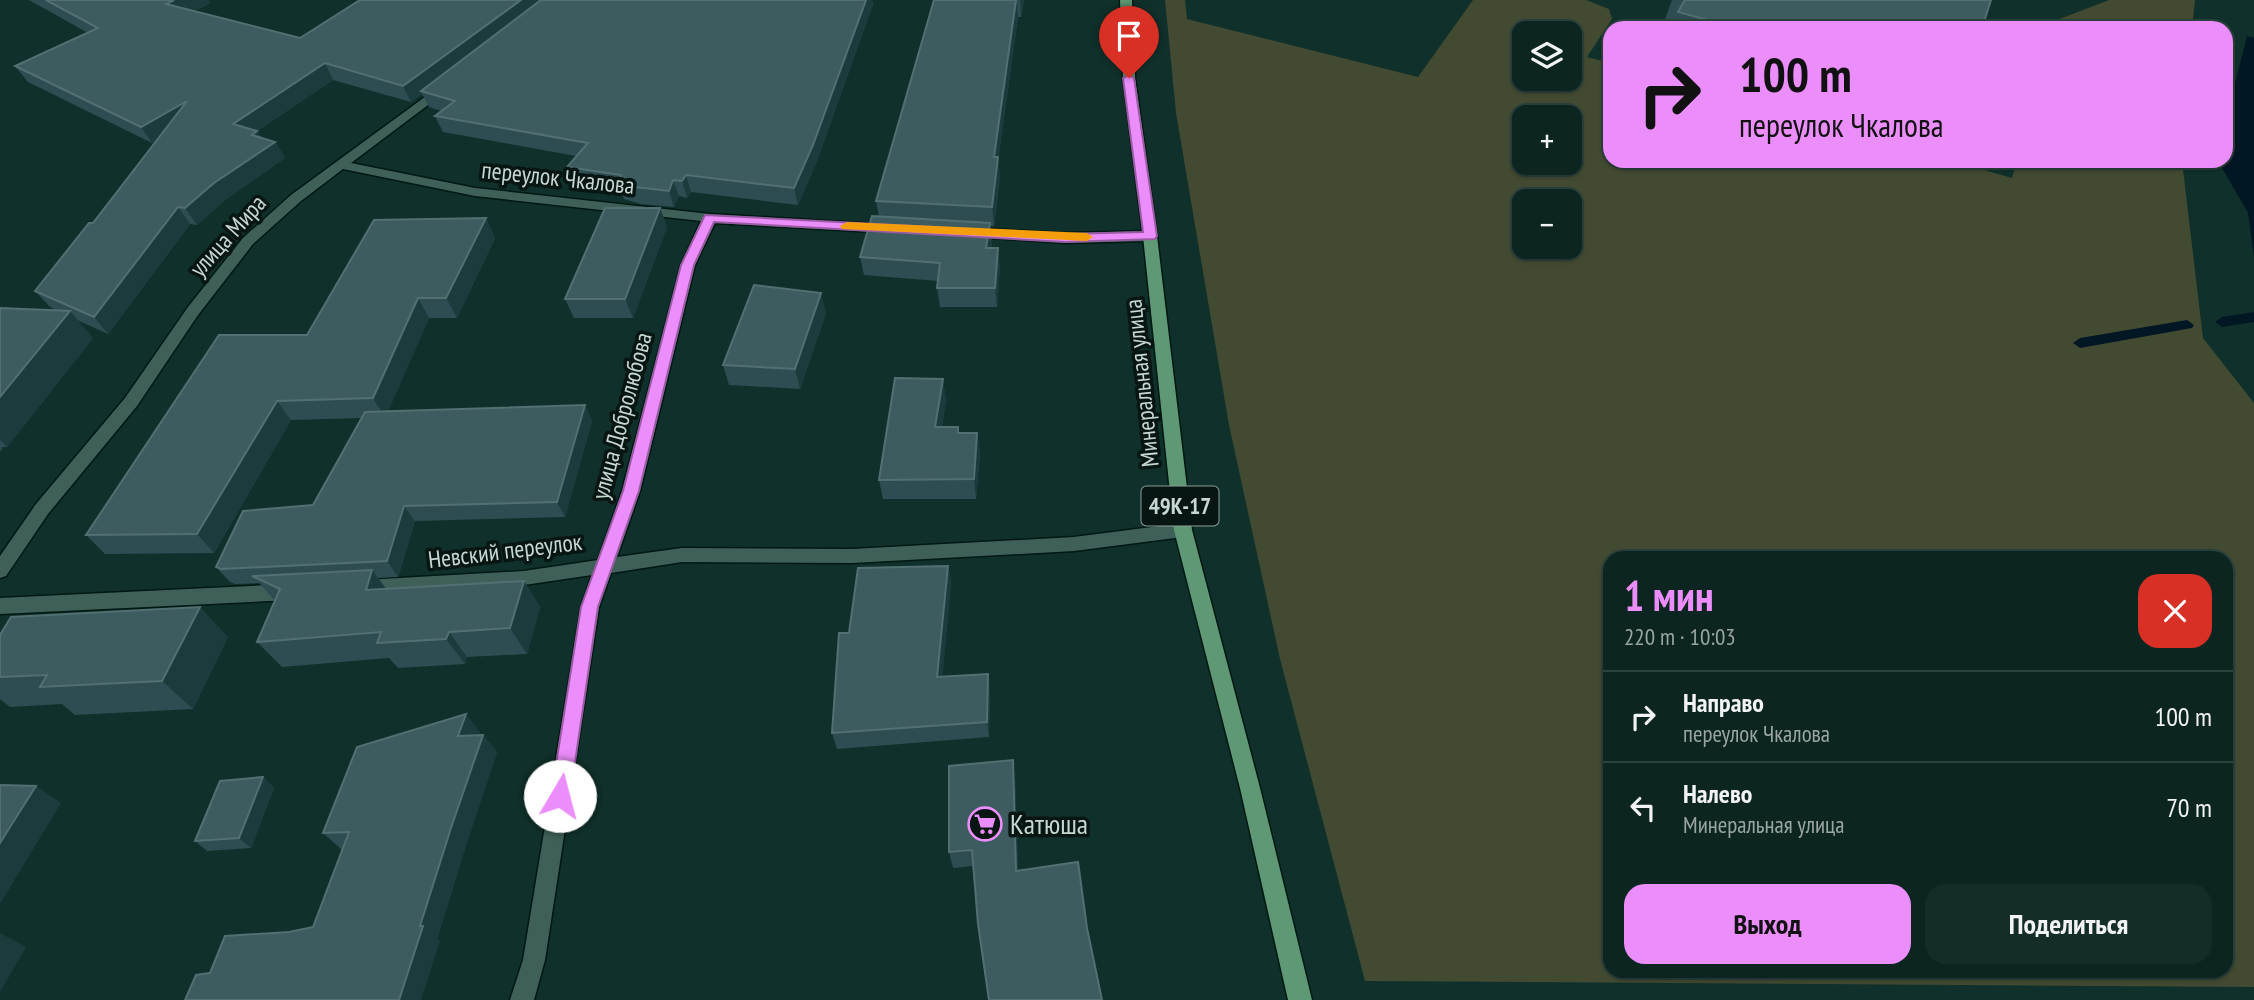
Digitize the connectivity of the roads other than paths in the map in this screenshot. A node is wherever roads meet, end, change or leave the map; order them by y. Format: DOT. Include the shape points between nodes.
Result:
graph roads {
  1 [pos="1126,0"];
  2 [pos="460,74"];
  3 [pos="341,165"];
  4 [pos="710,218"];
  5 [pos="905,230"];
  6 [pos="959,232"];
  7 [pos="1150,236"];
  8 [pos="1183,530"];
  9 [pos="607,564"];
  10 [pos="0,571"];
  11 [pos="339,589"];
  12 [pos="311,591"];
  13 [pos="0,606"];
  14 [pos="522,1000"];
  15 [pos="1300,1000"];
  1 -- 7 [label="main road, Минеральная улица / 49К-17" via="1129,78"];
  2 -- 3 [label="street, улица Мира"];
  3 -- 4 [label="street, переулок Чкалова" via="475,192"];
  3 -- 10 [label="street, улица Мира" via="248,241 131,402 42,509"];
  4 -- 5 [label="street, переулок Чкалова"];
  4 -- 9 [label="street, улица Добролюбова" via="688,265 631,491"];
  6 -- 7 [label="street" via="1066,238"];
  7 -- 8 [label="main road, Минеральная улица / 49К-17"];
  8 -- 9 [label="street, Невский переулок" via="1074,544 852,556 682,555"];
  8 -- 15 [label="main road, Минеральная улица / 49К-17"];
  9 -- 11 [label="street, Невский переулок" via="499,580"];
  9 -- 14 [label="street, улица Добролюбова" via="590,607 534,960"];
  12 -- 13 [label="street"];
}
